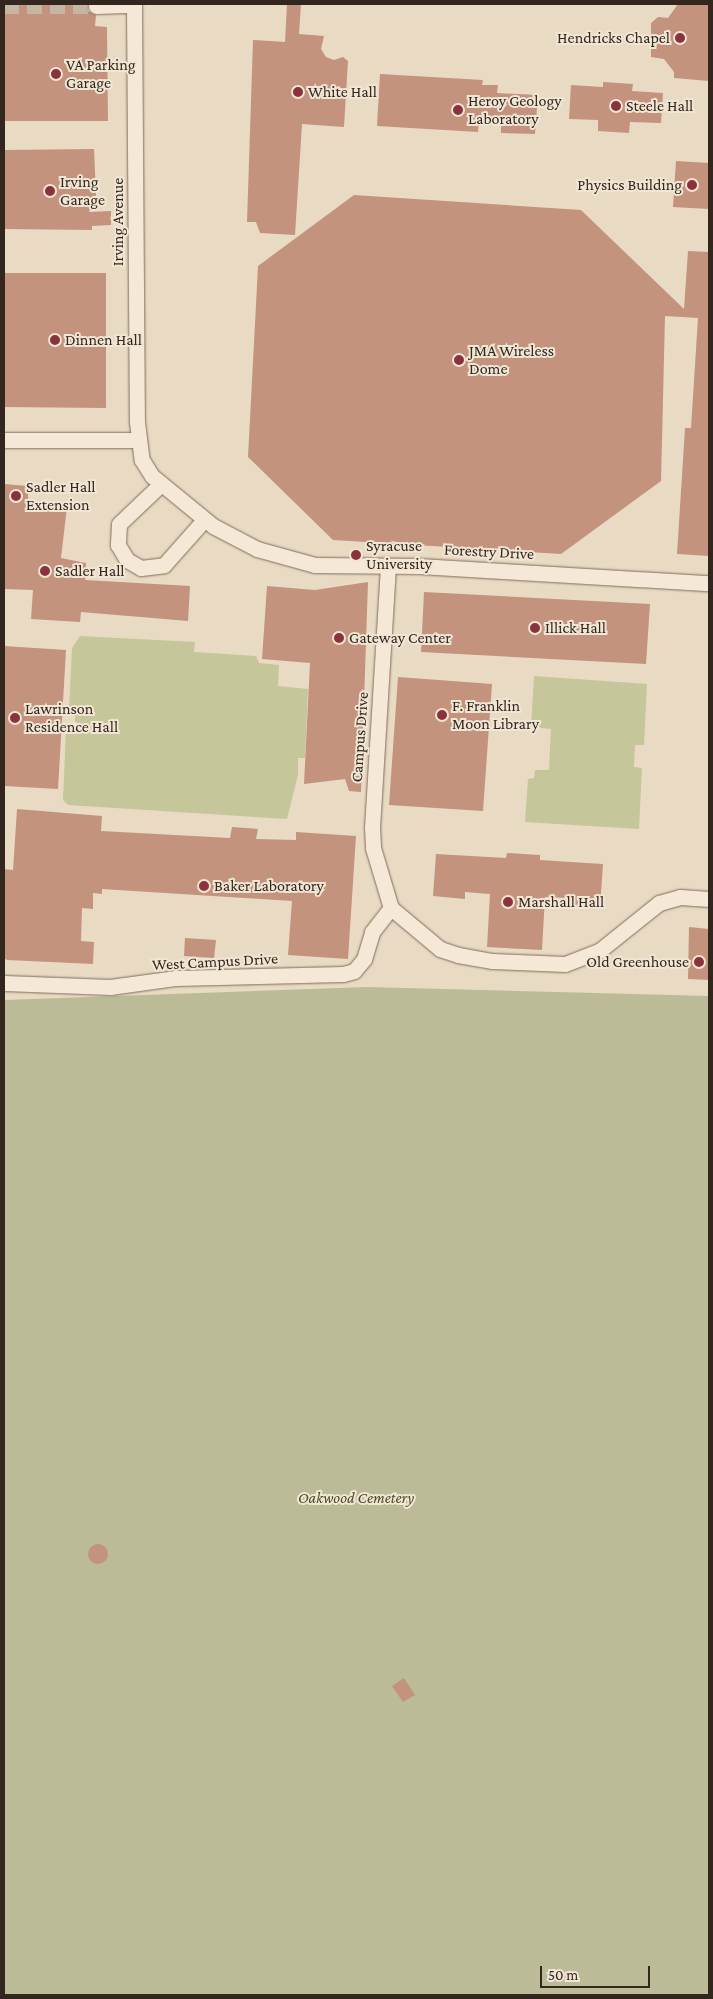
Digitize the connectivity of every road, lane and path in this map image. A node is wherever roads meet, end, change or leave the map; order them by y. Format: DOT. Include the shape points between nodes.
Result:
graph roads {
  1 [pos="134,5"];
  2 [pos="96,6"];
  3 [pos="4,440"];
  4 [pos="139,440"];
  5 [pos="161,484"];
  6 [pos="204,520"];
  7 [pos="388,566"];
  8 [pos="709,583"];
  9 [pos="709,899"];
  10 [pos="391,908"];
  11 [pos="4,983"];
  1 -- 2 [label="street"];
  1 -- 4 [label="street, Irving Avenue"];
  3 -- 4 [label="street"];
  4 -- 5 [label="street, Forestry Drive" via="145,466"];
  5 -- 6 [label="street, Forestry Drive"];
  5 -- 6 [label="street" via="119,524 118,545 126,560 141,568 164,565"];
  6 -- 7 [label="street, Forestry Drive" via="283,558 315,565"];
  7 -- 8 [label="street, Forestry Drive"];
  7 -- 10 [label="street, Campus Drive" via="372,827 374,848"];
  9 -- 10 [label="street" via="680,898 659,903 599,951 565,964 492,961 458,955 440,949"];
  10 -- 11 [label="street, West Campus Drive" via="372,932 364,959 354,971 343,974 176,978 110,987"];
}
